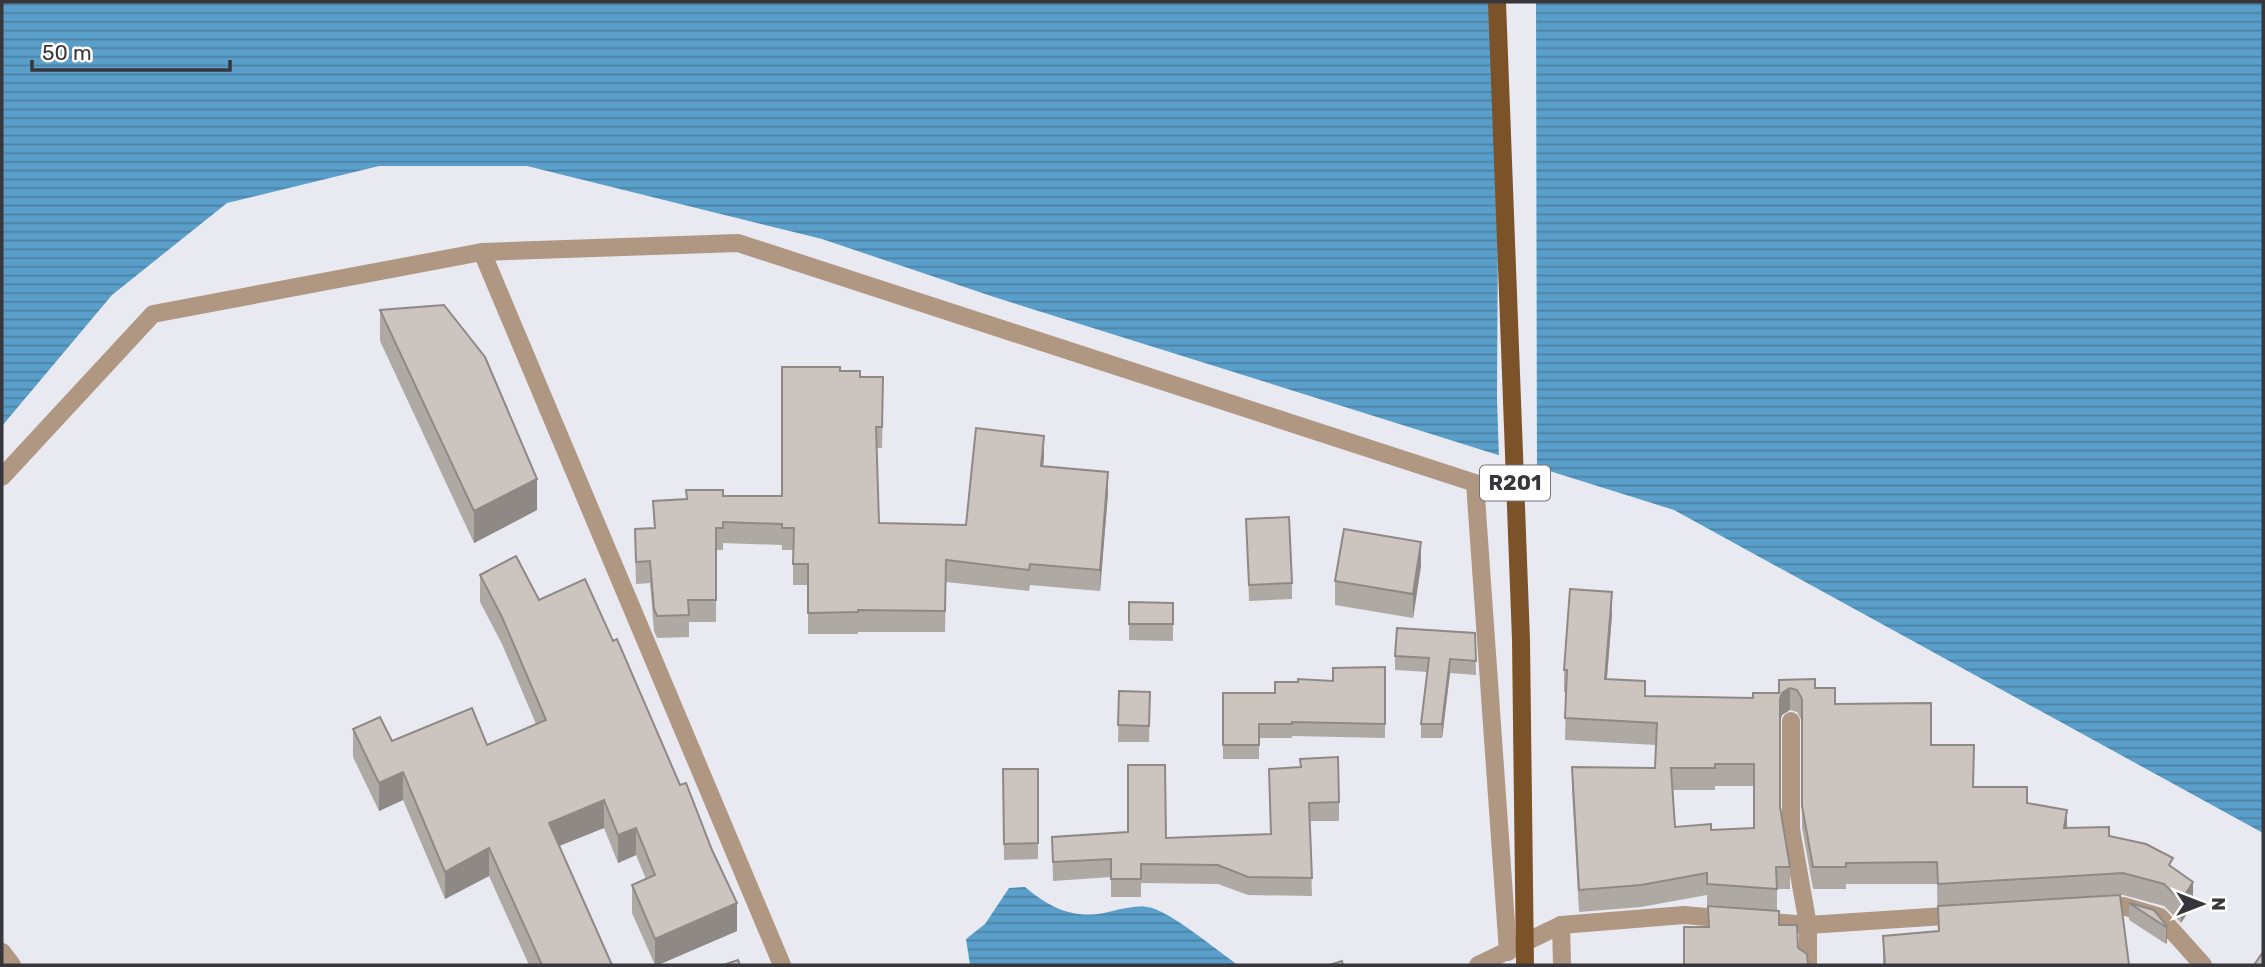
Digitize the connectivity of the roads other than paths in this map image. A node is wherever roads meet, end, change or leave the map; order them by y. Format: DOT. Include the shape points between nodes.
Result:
graph roads {
  1 [pos="1497,2"];
  2 [pos="482,252"];
  3 [pos="2,477"];
  4 [pos="1791,721"];
  5 [pos="2081,908"];
  6 [pos="1972,915"];
  7 [pos="1561,925"];
  8 [pos="1808,925"];
  9 [pos="2,952"];
  10 [pos="1508,952"];
  11 [pos="12,965"];
  12 [pos="782,965"];
  13 [pos="1478,965"];
  14 [pos="1525,965"];
  15 [pos="1562,965"];
  16 [pos="1808,965"];
  17 [pos="2203,965"];
  1 -- 14 [label="main road, R201" via="1521,640"];
  2 -- 3 [label="street" via="153,314"];
  2 -- 10 [label="street" via="738,243 1475,483"];
  2 -- 12 [label="street"];
  4 -- 8 [label="street" via="1791,829"];
  5 -- 17 [label="street" via="2123,906 2160,917"];
  6 -- 8 [label="street"];
  7 -- 8 [label="street" via="1684,915"];
  7 -- 10 [label="street"];
  7 -- 15 [label="street"];
  8 -- 16 [label="street"];
  9 -- 11 [label="street"];
  10 -- 13 [label="street"];
}
